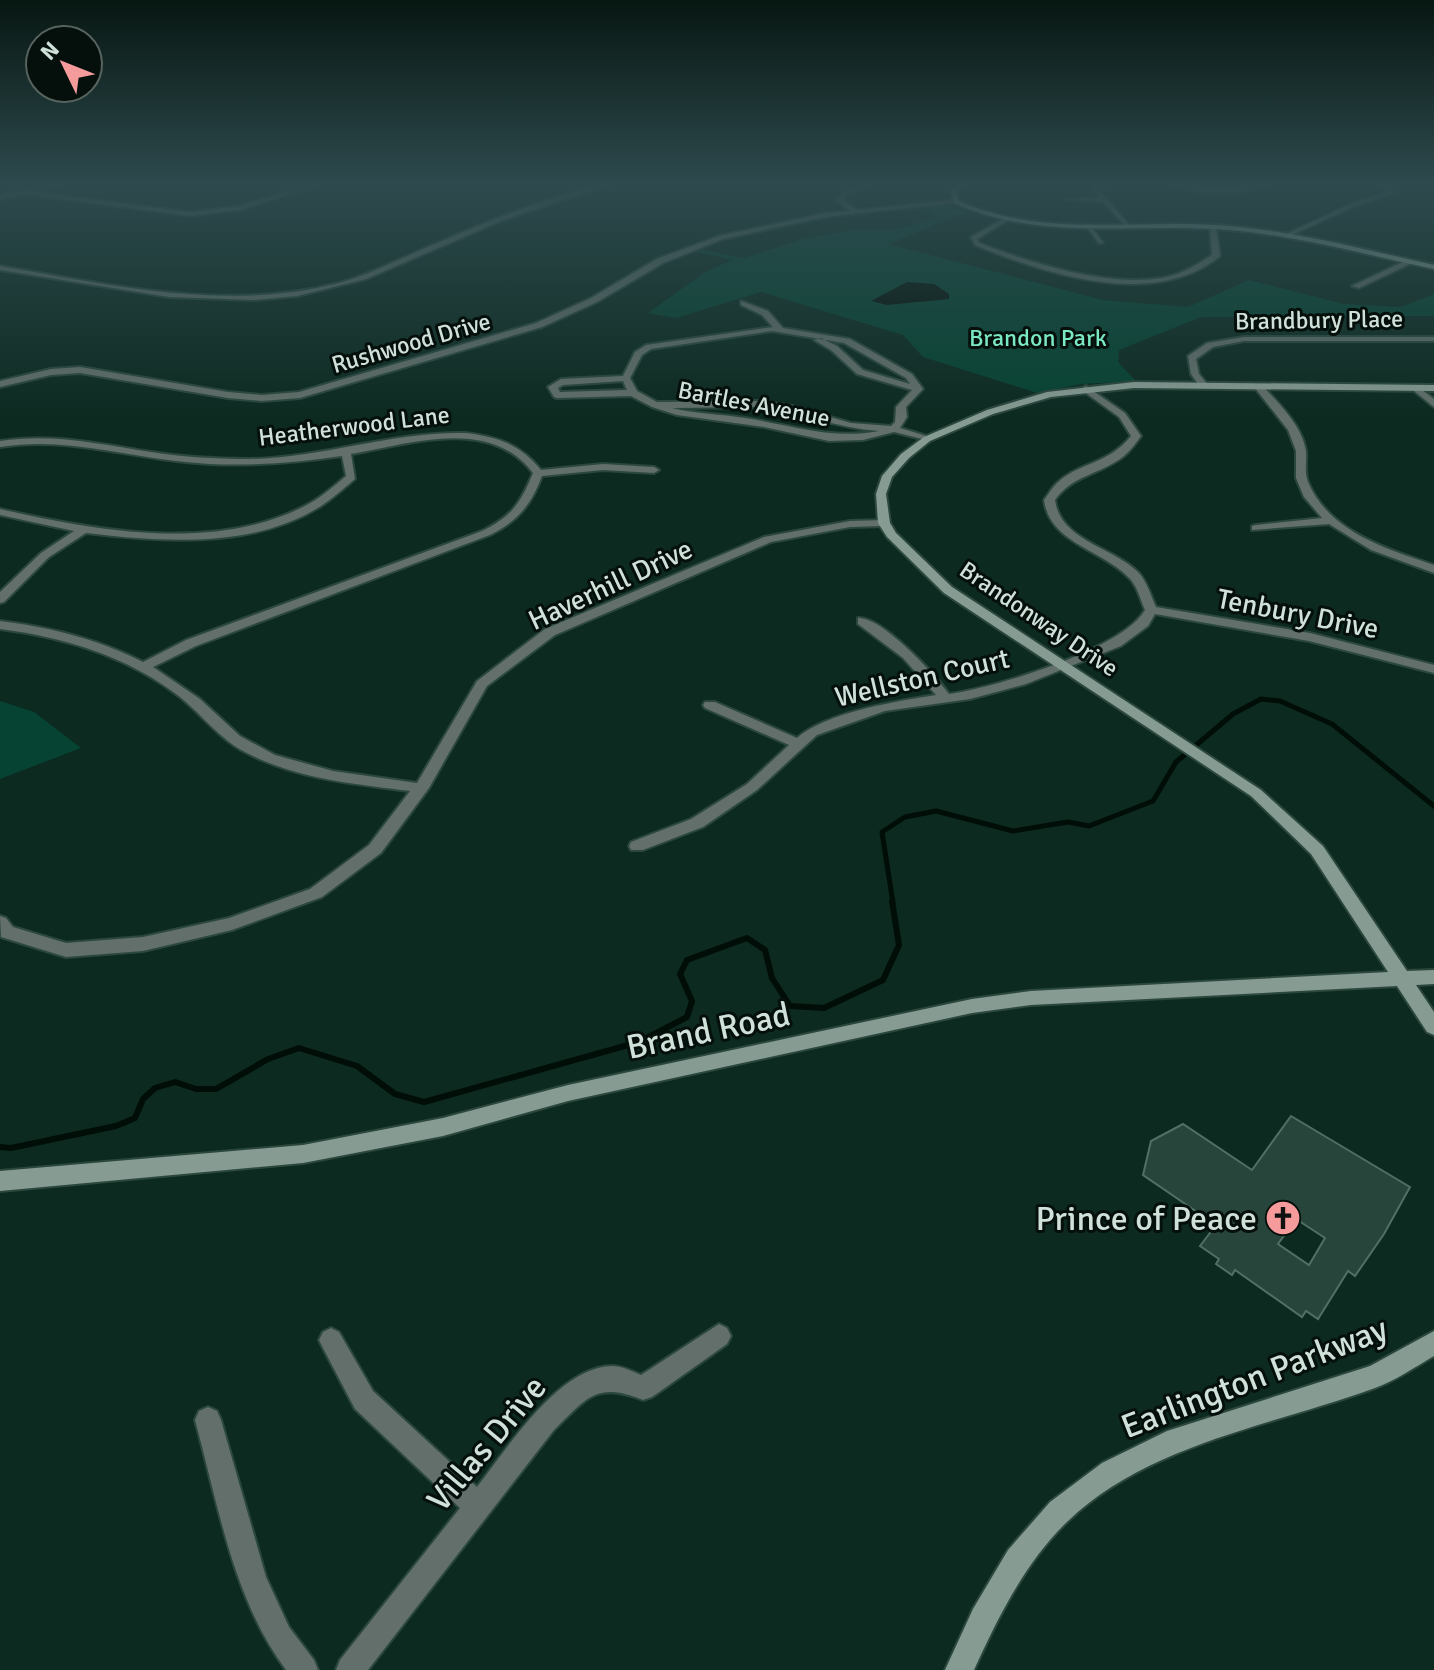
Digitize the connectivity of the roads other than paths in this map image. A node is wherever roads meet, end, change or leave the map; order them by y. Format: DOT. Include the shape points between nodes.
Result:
graph roads {
  1 [pos="398,262"];
  2 [pos="658,262"];
  3 [pos="1039,262"];
  4 [pos="1209,262"];
  5 [pos="1410,262"];
  6 [pos="1434,267"];
  7 [pos="0,268"];
  8 [pos="1356,286"];
  9 [pos="744,303"];
  10 [pos="780,329"];
  11 [pos="795,331"];
  12 [pos="1434,339"];
  13 [pos="626,378"];
  14 [pos="0,384"];
  15 [pos="1203,385"];
  16 [pos="1258,386"];
  17 [pos="1434,388"];
  18 [pos="918,389"];
  19 [pos="1086,389"];
  20 [pos="1417,389"];
  21 [pos="633,393"];
  22 [pos="1434,404"];
  23 [pos="655,405"];
  24 [pos="894,429"];
  25 [pos="927,439"];
  26 [pos="0,444"];
  27 [pos="346,452"];
  28 [pos="654,470"];
  29 [pos="538,473"];
  30 [pos="0,512"];
  31 [pos="1330,521"];
  32 [pos="884,523"];
  33 [pos="1256,528"];
  34 [pos="83,530"];
  35 [pos="1434,569"];
  36 [pos="0,599"];
  37 [pos="1151,610"];
  38 [pos="862,621"];
  39 [pos="0,625"];
  40 [pos="1062,665"];
  41 [pos="143,667"];
  42 [pos="1434,669"];
  43 [pos="946,699"];
  44 [pos="710,705"];
  45 [pos="797,743"];
  46 [pos="421,788"];
  47 [pos="637,846"];
  48 [pos="0,922"];
  49 [pos="1434,977"];
  50 [pos="1402,979"];
  51 [pos="1434,1027"];
  52 [pos="0,1181"];
  53 [pos="719,1336"];
  54 [pos="331,1340"];
  55 [pos="1434,1343"];
  56 [pos="208,1420"];
  57 [pos="478,1506"];
  58 [pos="304,1670"];
  59 [pos="350,1670"];
  60 [pos="959,1670"];
  1 -- 7 [label="street" via="357,279 285,295 233,299 171,296"];
  2 -- 14 [label="street, Rushwood Drive" via="539,325 300,395 228,395 80,370"];
  3 -- 4 [label="street" via="1117,282 1157,281"];
  5 -- 6 [label="street"];
  5 -- 8 [label="street"];
  9 -- 10 [label="street" via="765,313"];
  10 -- 11 [label="street"];
  10 -- 13 [label="street" via="666,342 638,354"];
  11 -- 18 [label="street" via="834,348 860,372"];
  11 -- 18 [label="street" via="847,341 909,376"];
  12 -- 15 [label="street, Brandbury Place" via="1267,338 1210,345 1191,358"];
  13 -- 21 [label="street"];
  13 -- 21 [label="street" via="553,387 557,395"];
  15 -- 16 [label="street"];
  15 -- 19 [label="street"];
  16 -- 20 [label="street"];
  16 -- 31 [label="street" via="1290,425 1301,448 1300,477"];
  17 -- 20 [label="street"];
  18 -- 24 [label="street" via="901,407 900,424"];
  19 -- 25 [label="street" via="990,412"];
  19 -- 37 [label="street" via="1122,415 1136,436 1119,455 1059,487 1049,507 1054,519 1081,541 1135,576"];
  20 -- 22 [label="street"];
  21 -- 23 [label="street, Bartles Avenue"];
  23 -- 24 [label="street, Bartles Avenue" via="761,404 850,426"];
  23 -- 24 [label="street, Bartles Avenue" via="822,439 859,439"];
  24 -- 25 [label="street, Bartles Avenue"];
  25 -- 32 [label="street" via="887,476 881,494"];
  26 -- 27 [label="street, Heatherwood Lane" via="41,437 75,439 140,453 237,462"];
  27 -- 29 [label="street, Heatherwood Lane" via="434,436 484,438 521,451"];
  27 -- 34 [label="street" via="351,477 332,497 261,525 174,538"];
  28 -- 29 [label="street"];
  29 -- 41 [label="street" via="525,508 502,525 191,643"];
  30 -- 34 [label="street"];
  31 -- 33 [label="street"];
  31 -- 35 [label="street" via="1381,550"];
  32 -- 40 [label="street, Brandonway Drive" via="948,590"];
  32 -- 46 [label="street, Haverhill Drive" via="768,539 550,632 482,684"];
  34 -- 36 [label="street" via="45,555"];
  37 -- 40 [label="street, Wellston Court" via="1144,623 1116,643"];
  37 -- 42 [label="street, Tenbury Drive" via="1310,637"];
  38 -- 43 [label="street" via="901,647"];
  39 -- 41 [label="street" via="33,627"];
  40 -- 43 [label="street, Wellston Court" via="1008,685"];
  40 -- 50 [label="street, Brandonway Drive" via="1256,793 1317,850"];
  41 -- 46 [label="street" via="195,703 221,731 282,764"];
  43 -- 45 [label="street, Wellston Court" via="883,707 812,732"];
  44 -- 45 [label="street"];
  45 -- 47 [label="street, Wellston Court" via="752,787 697,823"];
  46 -- 48 [label="street, Haverhill Drive" via="375,849 316,893 232,924 143,944 66,950 7,932"];
  49 -- 50 [label="street, Brand Road"];
  50 -- 51 [label="street"];
  50 -- 52 [label="street, Brand Road" via="1031,998 972,1006 303,1154"];
  53 -- 57 [label="street, Villas Drive" via="643,1388 608,1376 581,1387 545,1421"];
  54 -- 57 [label="street" via="364,1400"];
  55 -- 60 [label="street, Earlington Parkway" via="1375,1376 1167,1444 1111,1472 1059,1511 1018,1560"];
  56 -- 58 [label="street" via="253,1580 279,1637"];
  57 -- 59 [label="street, Villas Drive"];
}
